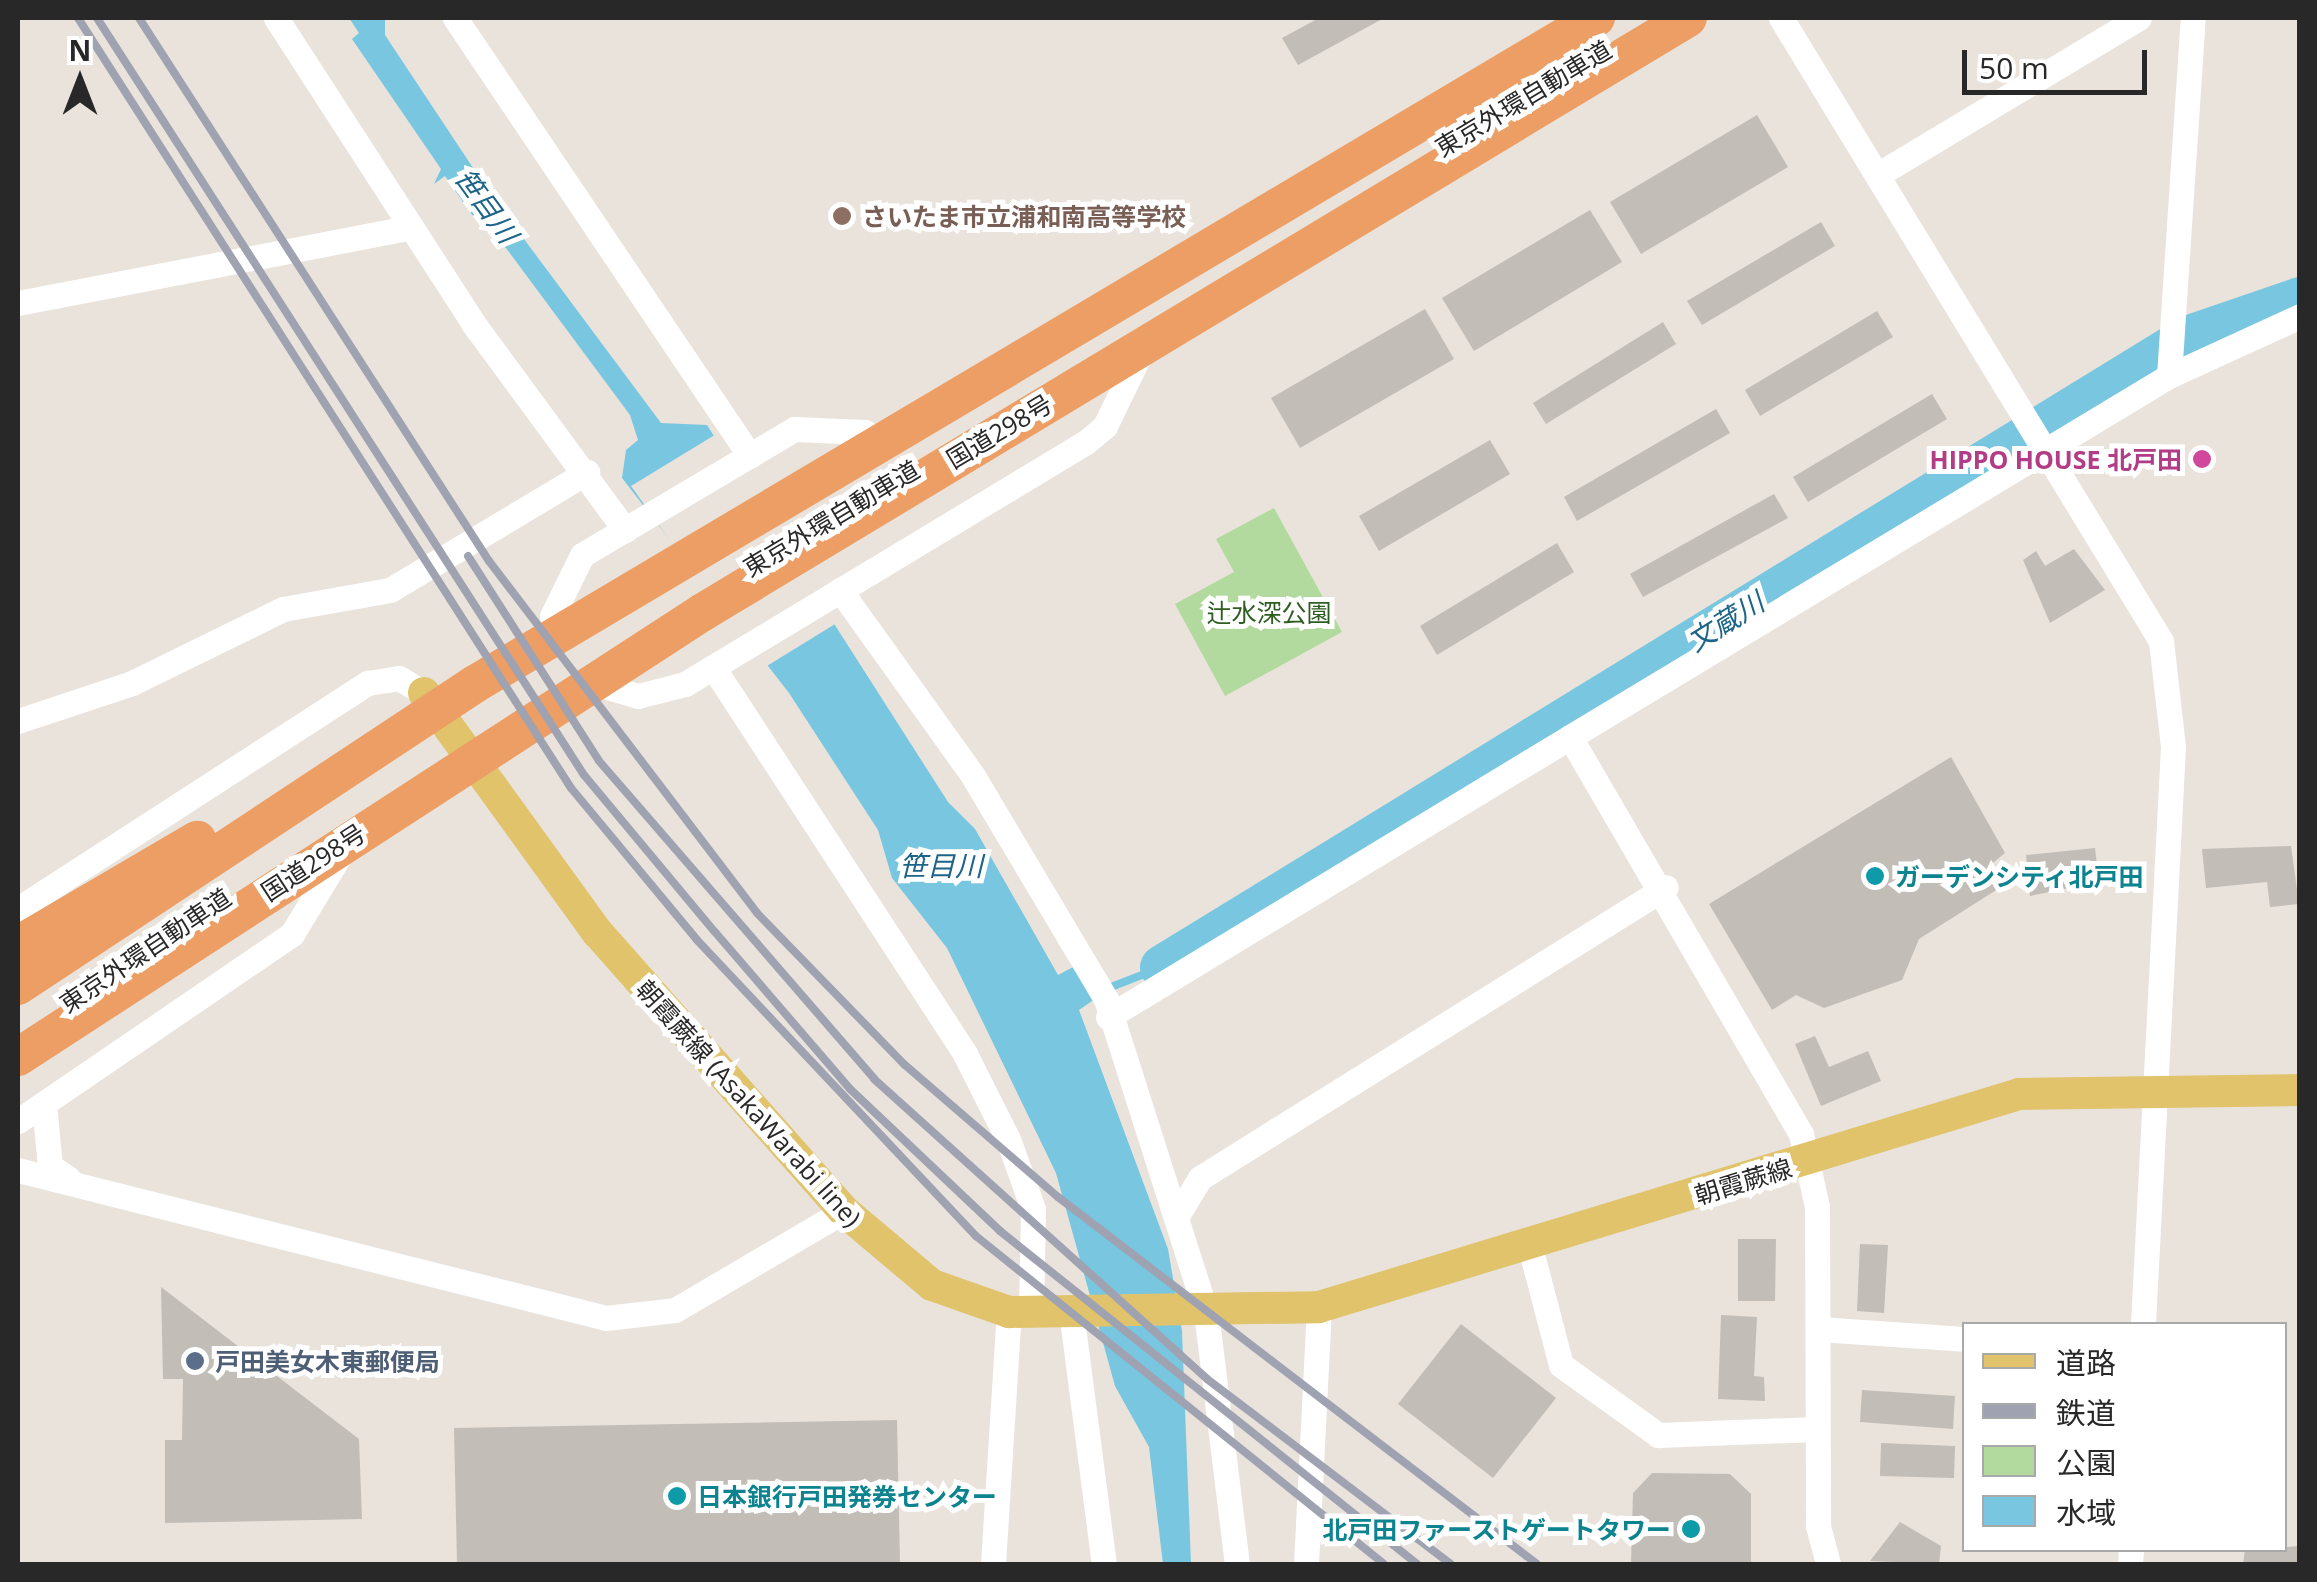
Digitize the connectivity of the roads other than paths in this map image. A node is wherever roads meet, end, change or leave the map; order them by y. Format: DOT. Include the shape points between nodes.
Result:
graph roads {
  1 [pos="276,18"];
  2 [pos="455,18"];
  3 [pos="1558,18"];
  4 [pos="1596,18"];
  5 [pos="1654,18"];
  6 [pos="1688,18"];
  7 [pos="1781,18"];
  8 [pos="2139,18"];
  9 [pos="2193,18"];
  10 [pos="1878,174"];
  11 [pos="409,228"];
  12 [pos="18,301"];
  13 [pos="2300,316"];
  14 [pos="1149,342"];
  15 [pos="2169,376"];
  16 [pos="865,432"];
  17 [pos="2038,436"];
  18 [pos="746,458"];
  19 [pos="587,472"];
  20 [pos="635,524"];
  21 [pos="836,593"];
  22 [pos="552,616"];
  23 [pos="722,662"];
  24 [pos="591,682"];
  25 [pos="475,684"];
  26 [pos="424,693"];
  27 [pos="18,721"];
  28 [pos="1570,737"];
  29 [pos="472,757"];
  30 [pos="352,836"];
  31 [pos="288,855"];
  32 [pos="1666,887"];
  33 [pos="18,910"];
  34 [pos="18,944"];
  35 [pos="18,965"];
  36 [pos="18,986"];
  37 [pos="1108,1018"];
  38 [pos="18,1035"];
  39 [pos="18,1061"];
  40 [pos="2155,1086"];
  41 [pos="2300,1090"];
  42 [pos="44,1104"];
  43 [pos="18,1121"];
  44 [pos="1809,1161"];
  45 [pos="18,1170"];
  46 [pos="69,1178"];
  47 [pos="844,1211"];
  48 [pos="1178,1214"];
  49 [pos="1529,1243"];
  50 [pos="1319,1307"];
  51 [pos="1081,1311"];
  52 [pos="1020,1312"];
  53 [pos="1199,1312"];
  54 [pos="2144,1322"];
  55 [pos="1820,1328"];
  56 [pos="1962,1339"];
  57 [pos="1818,1429"];
  58 [pos="1824,1558"];
  59 [pos="993,1564"];
  60 [pos="1104,1564"];
  61 [pos="1236,1564"];
  62 [pos="1306,1564"];
  1 -- 11 [label="street"];
  2 -- 18 [label="street"];
  3 -- 16 [label="highway"];
  4 -- 25 [label="highway, 東京外環自動車道"];
  5 -- 31 [label="highway, 東京外環自動車道"];
  6 -- 14 [label="highway, 国道298号"];
  7 -- 10 [label="street"];
  8 -- 10 [label="street"];
  9 -- 15 [label="street"];
  10 -- 17 [label="street"];
  11 -- 12 [label="street"];
  11 -- 19 [label="street"];
  13 -- 15 [label="street"];
  14 -- 21 [label="street" via="1105,426 1085,443"];
  14 -- 24 [label="highway, 国道298号"];
  15 -- 17 [label="street"];
  16 -- 18 [label="street" via="819,424"];
  16 -- 22 [label="highway"];
  17 -- 28 [label="street"];
  17 -- 40 [label="street" via="2161,642 2172,700"];
  18 -- 20 [label="street"];
  19 -- 20 [label="street"];
  19 -- 27 [label="street" via="390,590 282,609 132,682"];
  20 -- 22 [label="street" via="582,555"];
  21 -- 23 [label="street"];
  21 -- 37 [label="street" via="973,776 1106,1000"];
  22 -- 26 [label="highway"];
  23 -- 24 [label="street" via="664,693 614,693"];
  23 -- 52 [label="street" via="965,1054 1008,1138 1033,1209"];
  24 -- 29 [label="highway, 国道298号"];
  25 -- 34 [label="highway"];
  25 -- 36 [label="highway, 東京外環自動車道"];
  26 -- 29 [label="main road, 朝霞蕨線 (AsakaWarabi line)"];
  26 -- 33 [label="street" via="399,678 368,683"];
  26 -- 35 [label="highway"];
  28 -- 32 [label="street"];
  28 -- 37 [label="street"];
  29 -- 30 [label="highway, 国道298号"];
  29 -- 47 [label="main road, 朝霞蕨線 (AsakaWarabi line)" via="598,933"];
  30 -- 39 [label="highway, 国道298号"];
  30 -- 42 [label="street" via="292,934"];
  31 -- 38 [label="highway, 東京外環自動車道"];
  31 -- 39 [label="highway"];
  32 -- 44 [label="street" via="1790,1103"];
  32 -- 48 [label="street" via="1200,1178"];
  37 -- 48 [label="street"];
  40 -- 41 [label="main road, 朝霞蕨線"];
  40 -- 44 [label="main road, 朝霞蕨線" via="2019,1094"];
  40 -- 54 [label="street"];
  42 -- 43 [label="street"];
  42 -- 46 [label="street" via="50,1166"];
  44 -- 49 [label="main road, 朝霞蕨線"];
  44 -- 55 [label="street"];
  45 -- 46 [label="street"];
  46 -- 47 [label="street" via="606,1318 675,1310"];
  47 -- 52 [label="main road, 朝霞蕨線 (AsakaWarabi line)" via="932,1285"];
  48 -- 53 [label="street"];
  49 -- 50 [label="main road, 朝霞蕨線"];
  49 -- 57 [label="street" via="1562,1366 1658,1435"];
  50 -- 53 [label="main road, 朝霞蕨線"];
  50 -- 62 [label="street"];
  51 -- 52 [label="main road, 朝霞蕨線 (AsakaWarabi line)"];
  51 -- 53 [label="main road, 朝霞蕨線 (AsakaWarabi line)"];
  51 -- 60 [label="street"];
  52 -- 59 [label="street"];
  53 -- 61 [label="street"];
  55 -- 56 [label="street"];
  55 -- 57 [label="street"];
  57 -- 58 [label="street"];
}
